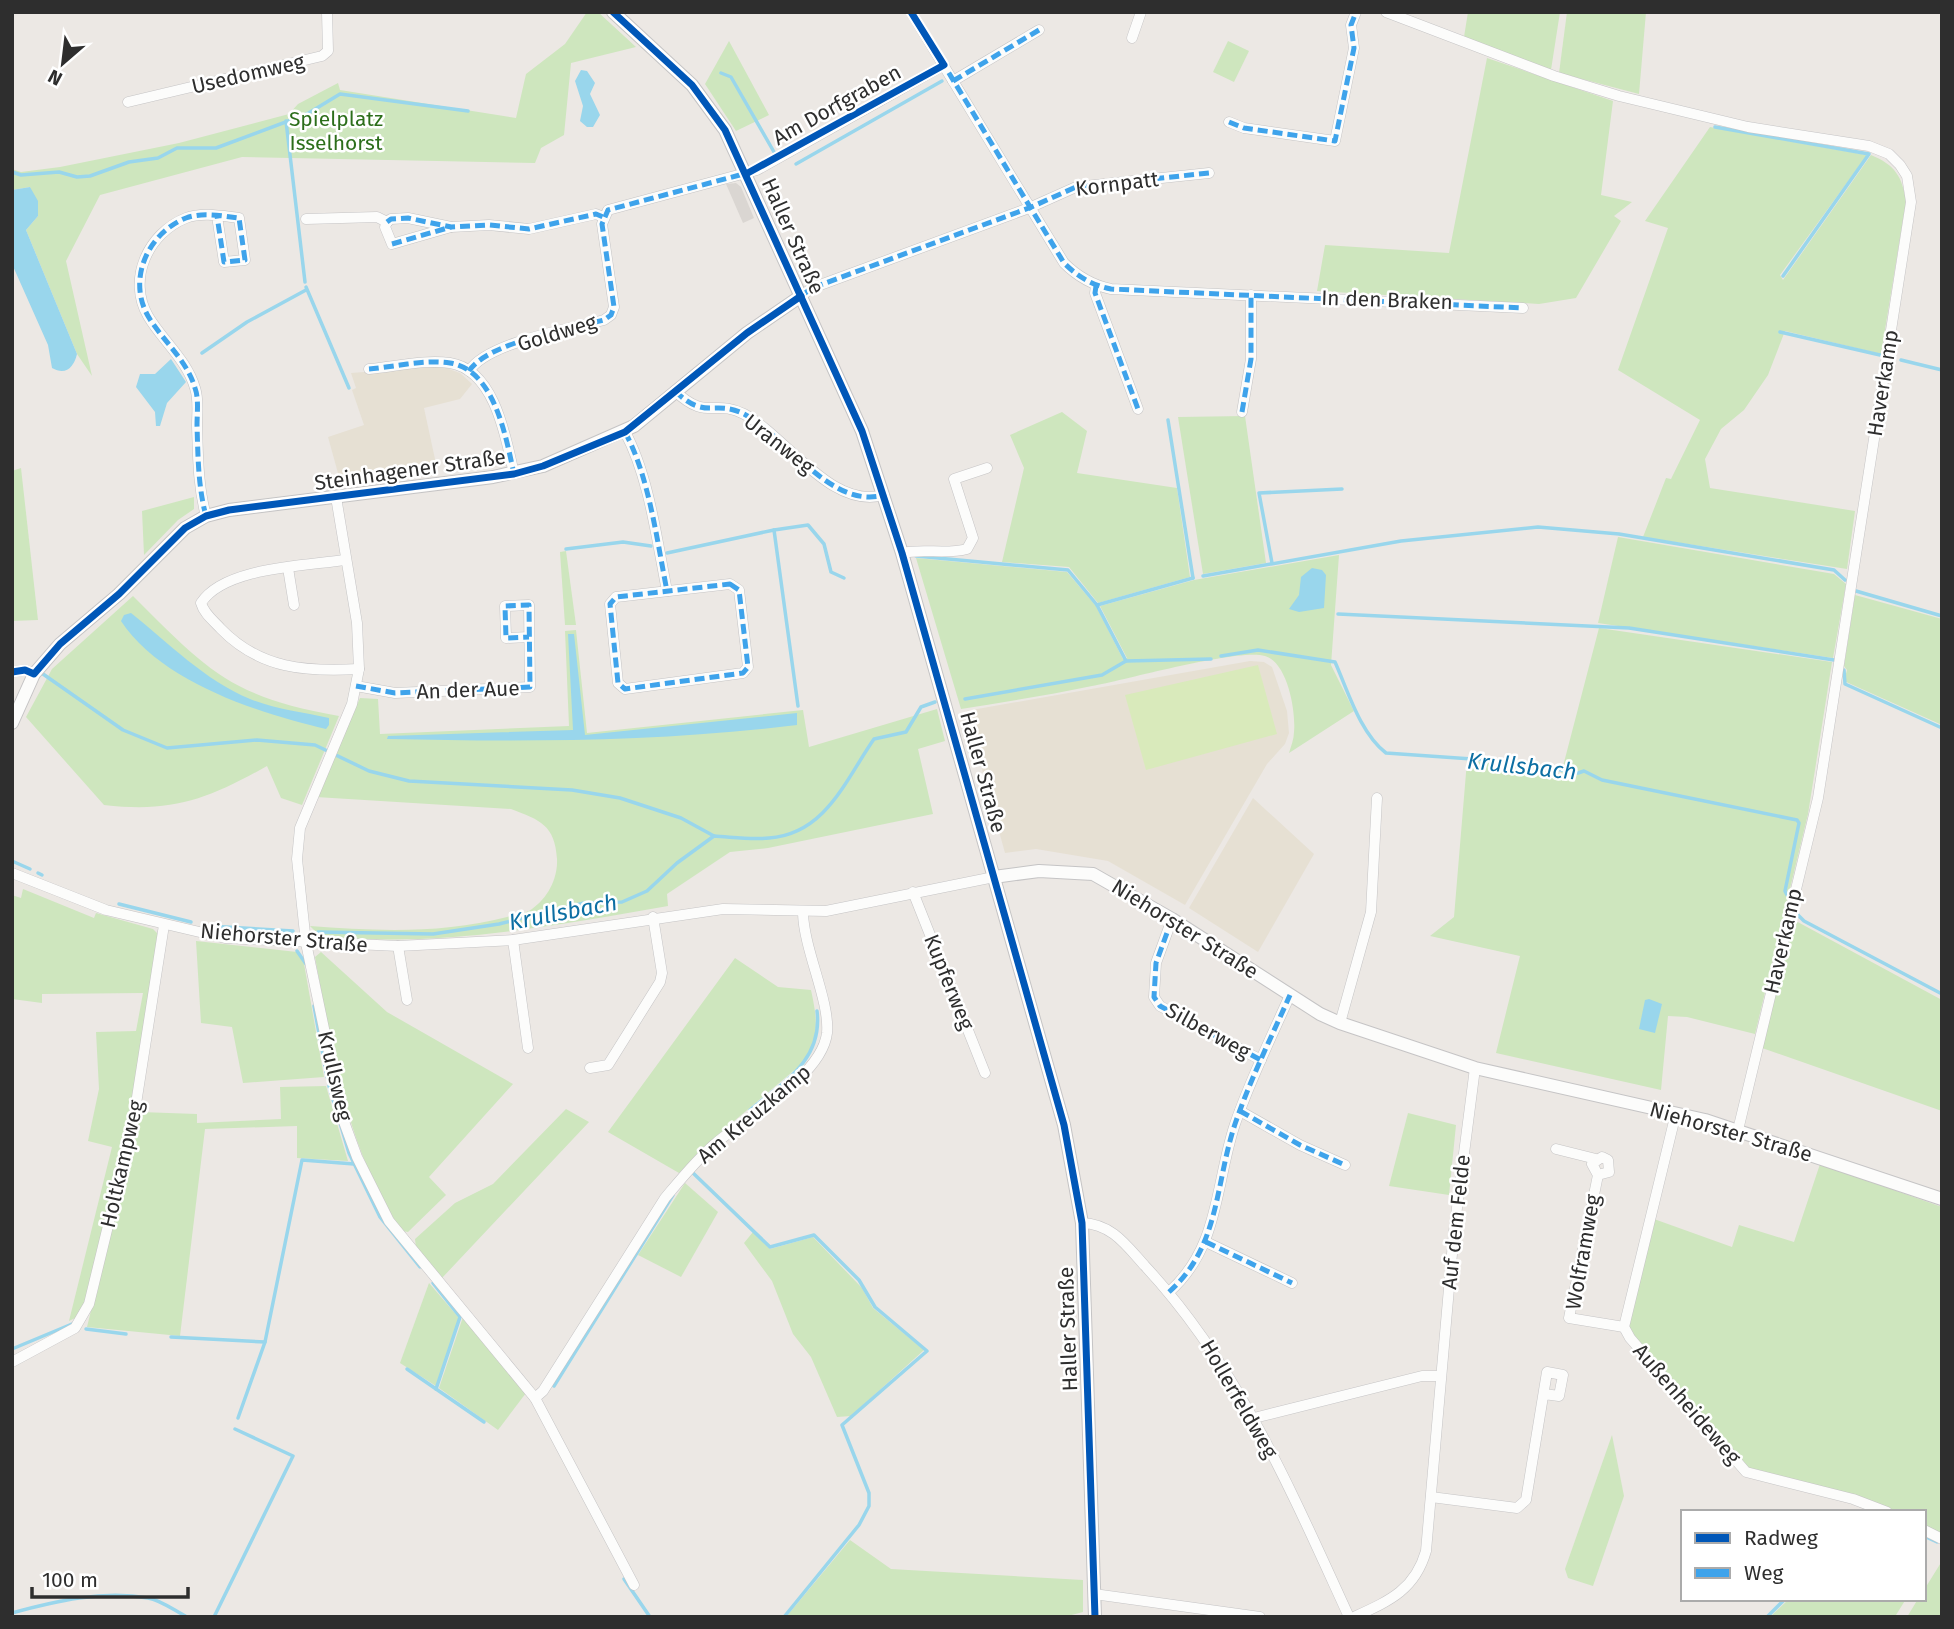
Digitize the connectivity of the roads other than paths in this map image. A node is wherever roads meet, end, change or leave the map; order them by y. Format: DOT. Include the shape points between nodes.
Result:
graph roads {
  1 [pos="327,12"];
  2 [pos="613,12"];
  3 [pos="911,12"];
  4 [pos="1141,12"];
  5 [pos="1356,12"];
  6 [pos="1386,12"];
  7 [pos="1039,30"];
  8 [pos="1132,38"];
  9 [pos="944,65"];
  10 [pos="953,81"];
  11 [pos="128,102"];
  12 [pos="1229,122"];
  13 [pos="1209,173"];
  14 [pos="746,174"];
  15 [pos="1029,208"];
  16 [pos="217,216"];
  17 [pos="603,217"];
  18 [pos="306,219"];
  19 [pos="387,222"];
  20 [pos="451,227"];
  21 [pos="1096,286"];
  22 [pos="1251,295"];
  23 [pos="801,296"];
  24 [pos="1522,308"];
  25 [pos="369,369"];
  26 [pos="469,371"];
  27 [pos="676,391"];
  28 [pos="1139,409"];
  29 [pos="1242,412"];
  30 [pos="625,432"];
  31 [pos="988,468"];
  32 [pos="514,474"];
  33 [pos="884,495"];
  34 [pos="335,497"];
  35 [pos="206,516"];
  36 [pos="902,553"];
  37 [pos="345,560"];
  38 [pos="289,568"];
  39 [pos="667,591"];
  40 [pos="294,605"];
  41 [pos="529,638"];
  42 [pos="359,669"];
  43 [pos="12,672"];
  44 [pos="34,674"];
  45 [pos="356,686"];
  46 [pos="12,723"];
  47 [pos="1377,798"];
  48 [pos="12,873"];
  49 [pos="994,877"];
  50 [pos="913,892"];
  51 [pos="803,913"];
  52 [pos="653,917"];
  53 [pos="1172,919"];
  54 [pos="164,925"];
  55 [pos="513,940"];
  56 [pos="306,943"];
  57 [pos="398,946"];
  58 [pos="1290,995"];
  59 [pos="408,1000"];
  60 [pos="1340,1023"];
  61 [pos="528,1048"];
  62 [pos="1261,1060"];
  63 [pos="590,1068"];
  64 [pos="1475,1068"];
  65 [pos="985,1073"];
  66 [pos="1240,1111"];
  67 [pos="1676,1113"];
  68 [pos="1738,1130"];
  69 [pos="1556,1149"];
  70 [pos="1596,1159"];
  71 [pos="1345,1165"];
  72 [pos="1598,1175"];
  73 [pos="1942,1199"];
  74 [pos="1082,1223"];
  75 [pos="1206,1242"];
  76 [pos="1292,1283"];
  77 [pos="1169,1292"];
  78 [pos="1624,1327"];
  79 [pos="12,1362"];
  80 [pos="1440,1376"];
  81 [pos="1544,1394"];
  82 [pos="535,1398"];
  83 [pos="1254,1419"];
  84 [pos="1431,1497"];
  85 [pos="1882,1510"];
  86 [pos="1926,1531"];
  87 [pos="1942,1539"];
  88 [pos="634,1585"];
  89 [pos="1094,1594"];
  90 [pos="1095,1617"];
  91 [pos="1260,1617"];
  92 [pos="1352,1617"];
  1 -- 11 [label="street, Usedomweg" via="329,43 322,57"];
  2 -- 14 [label="street, Haller Straße" via="699,93 725,130"];
  3 -- 9 [label="street, In den Braken"];
  4 -- 8 [label="street"];
  5 -- 12 [label="street" via="1351,25 1354,48 1335,141"];
  6 -- 68 [label="street, Haverkamp" via="1619,96 1748,127 1869,146 1889,154 1907,176 1911,202 1818,798"];
  7 -- 10 [label="street"];
  9 -- 10 [label="street, In den Braken"];
  9 -- 14 [label="street, Am Dorfgraben"];
  10 -- 15 [label="street, In den Braken"];
  13 -- 15 [label="street, Kornpatt" via="1076,187"];
  14 -- 17 [label="street" via="608,210"];
  14 -- 23 [label="street, Haller Straße"];
  15 -- 21 [label="street, In den Braken" via="1064,263"];
  15 -- 23 [label="street" via="812,288"];
  16 -- 16 [label="street" via="224,262 245,260 239,218"];
  16 -- 35 [label="street" via="187,218 165,231 148,251 140,276 148,315 196,389 199,491"];
  17 -- 20 [label="street" via="596,214 529,229"];
  17 -- 26 [label="street, Goldweg" via="614,307 611,315 487,356"];
  18 -- 19 [label="street" via="377,218"];
  19 -- 20 [label="street" via="408,218"];
  19 -- 20 [label="street" via="392,244"];
  21 -- 22 [label="street, In den Braken"];
  21 -- 28 [label="street"];
  22 -- 24 [label="street, In den Braken"];
  22 -- 29 [label="street" via="1251,359"];
  23 -- 27 [label="street, Steinhagener Straße" via="747,332"];
  23 -- 33 [label="street, Haller Straße" via="862,431"];
  25 -- 26 [label="street" via="442,362"];
  26 -- 32 [label="street" via="496,406"];
  27 -- 30 [label="street, Steinhagener Straße"];
  27 -- 33 [label="street, Uranweg" via="699,409 743,413 832,487 873,498"];
  30 -- 32 [label="street, Steinhagener Straße"];
  30 -- 39 [label="street" via="651,515"];
  31 -- 36 [label="street" via="954,480 973,538 967,550"];
  32 -- 34 [label="street, Steinhagener Straße"];
  33 -- 36 [label="street, Haller Straße"];
  34 -- 35 [label="street, Steinhagener Straße"];
  34 -- 37 [label="street, Krullsweg"];
  35 -- 44 [label="street, Steinhagener Straße" via="185,528"];
  36 -- 49 [label="street, Haller Straße"];
  37 -- 38 [label="street"];
  37 -- 42 [label="street, Krullsweg" via="357,623"];
  38 -- 40 [label="street"];
  38 -- 42 [label="street" via="223,582 205,597 203,610 231,639 271,663 314,671"];
  39 -- 39 [label="street" via="615,597 610,604 618,683 625,689 743,673 748,667 739,590 730,584"];
  41 -- 45 [label="street, An der Aue" via="530,687 395,693"];
  42 -- 45 [label="street, Krullsweg"];
  43 -- 44 [label="street"];
  44 -- 46 [label="street, Steinhagener Straße"];
  45 -- 56 [label="street, Krullsweg" via="300,828 297,859"];
  47 -- 60 [label="street" via="1371,912"];
  48 -- 54 [label="street, Niehorster Straße" via="106,910"];
  49 -- 50 [label="street, Niehorster Straße"];
  49 -- 53 [label="street, Niehorster Straße" via="1039,870 1093,874"];
  49 -- 74 [label="street, Haller Straße" via="1069,1146"];
  50 -- 51 [label="street, Niehorster Straße"];
  50 -- 65 [label="street, Kupferweg"];
  51 -- 52 [label="street, Niehorster Straße" via="723,909"];
  51 -- 82 [label="street, Am Kreuzkamp" via="827,1031 822,1052 810,1068 716,1143 683,1176 544,1391"];
  52 -- 55 [label="street, Niehorster Straße"];
  52 -- 63 [label="street" via="660,982 608,1065"];
  53 -- 58 [label="street, Niehorster Straße"];
  53 -- 62 [label="street, Silberweg" via="1156,963 1154,997 1160,1006"];
  54 -- 56 [label="street, Niehorster Straße" via="225,937"];
  54 -- 79 [label="street, Holtkampweg" via="133,1123 89,1304 75,1328"];
  55 -- 57 [label="street, Niehorster Straße"];
  55 -- 61 [label="street"];
  56 -- 57 [label="street, Niehorster Straße"];
  56 -- 82 [label="street, Krullsweg" via="343,1119 357,1157 405,1242"];
  57 -- 59 [label="street, Niehorster Straße"];
  58 -- 60 [label="street, Niehorster Straße"];
  58 -- 62 [label="street, Silberweg"];
  60 -- 64 [label="street, Niehorster Straße"];
  62 -- 66 [label="street, Silberweg"];
  64 -- 67 [label="street, Niehorster Straße"];
  64 -- 80 [label="street, Auf dem Felde"];
  66 -- 71 [label="street"];
  66 -- 75 [label="street, Silberweg"];
  67 -- 68 [label="street, Niehorster Straße"];
  67 -- 78 [label="street, Außenheideweg"];
  68 -- 73 [label="street, Niehorster Straße"];
  69 -- 70 [label="street"];
  70 -- 72 [label="street, Wolframweg" via="1592,1164"];
  70 -- 72 [label="street, Wolframweg" via="1602,1157 1611,1165 1609,1172"];
  72 -- 78 [label="street, Wolframweg" via="1569,1318"];
  74 -- 77 [label="street, Hollerfeldweg" via="1112,1231"];
  74 -- 89 [label="street, Haller Straße"];
  75 -- 76 [label="street"];
  75 -- 77 [label="street, Silberweg"];
  77 -- 83 [label="street, Hollerfeldweg" via="1223,1365"];
  78 -- 85 [label="street, Außenheideweg" via="1746,1472"];
  80 -- 83 [label="street" via="1422,1376"];
  80 -- 84 [label="street, Auf dem Felde"];
  81 -- 84 [label="street" via="1526,1500 1517,1508"];
  82 -- 88 [label="street, Krullsweg"];
  83 -- 92 [label="street, Hollerfeldweg"];
  84 -- 92 [label="street, Auf dem Felde" via="1426,1551 1415,1579 1394,1599"];
  86 -- 87 [label="street"];
  89 -- 90 [label="street, Haller Straße"];
  89 -- 91 [label="street"];
}
